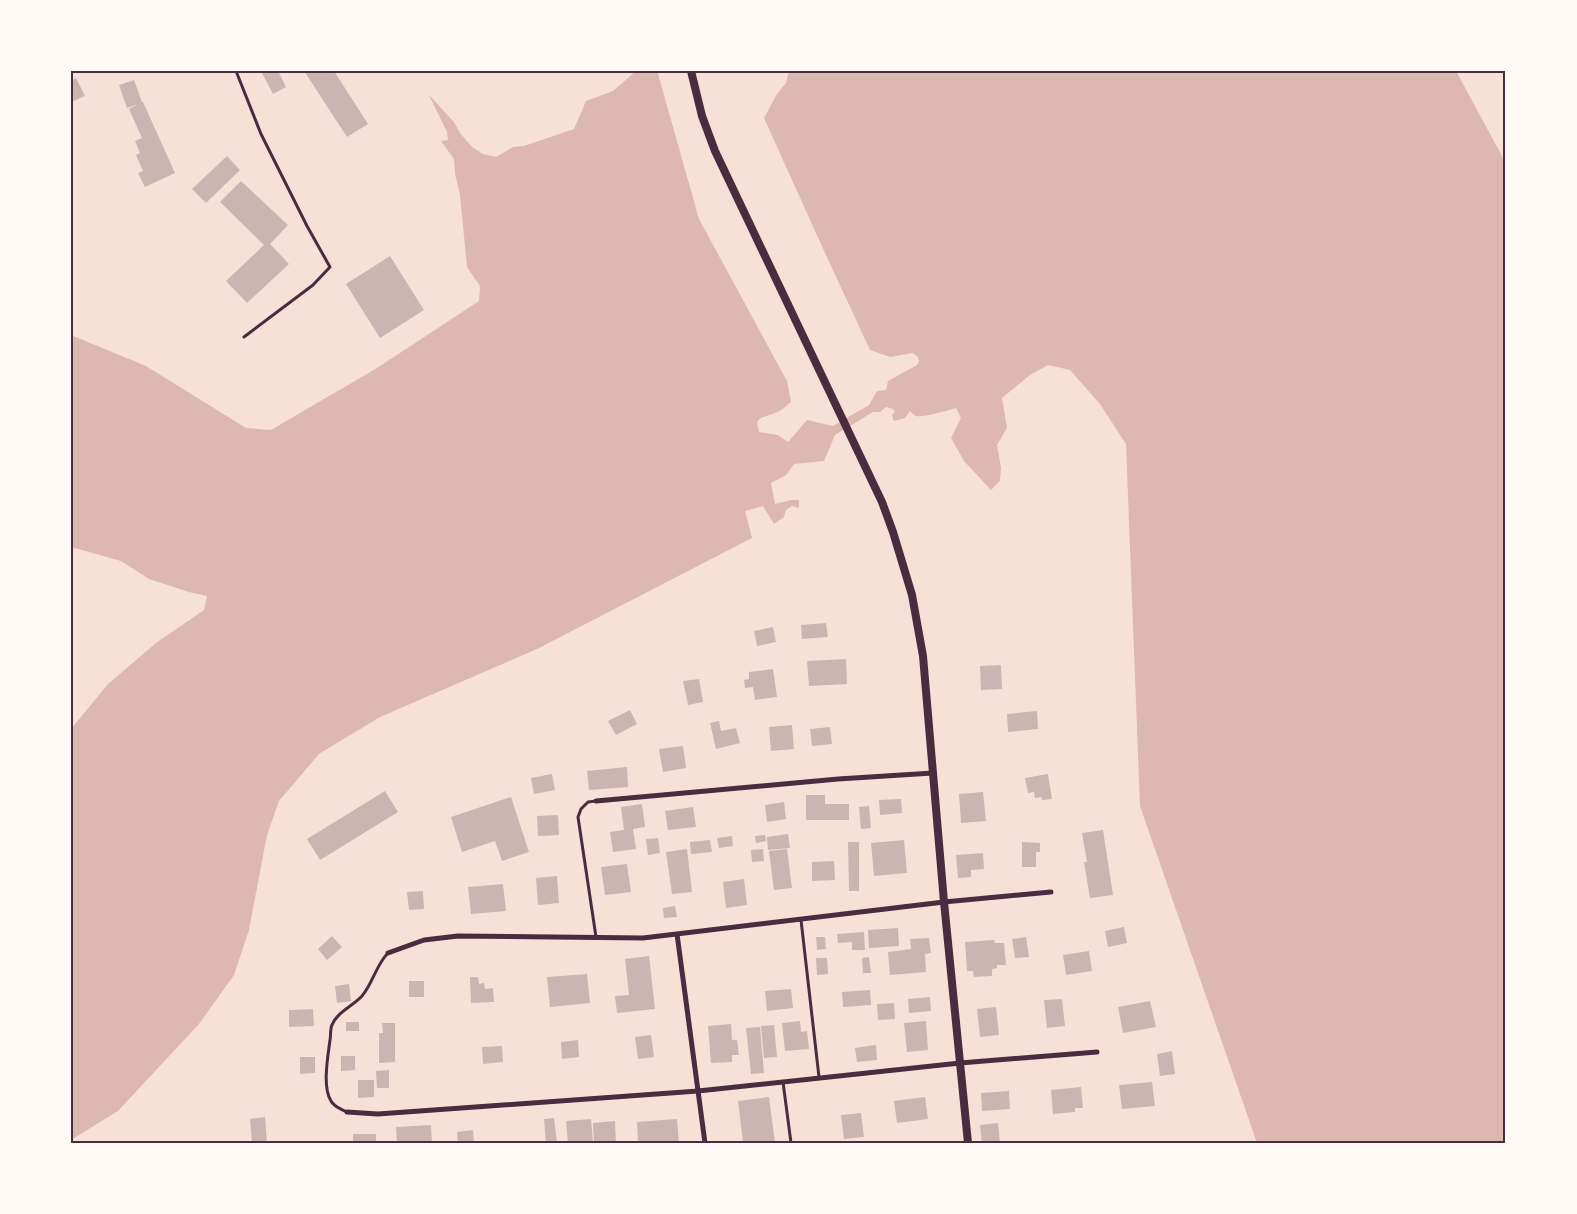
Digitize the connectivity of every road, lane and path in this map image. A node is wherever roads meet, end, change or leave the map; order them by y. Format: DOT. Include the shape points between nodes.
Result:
graph roads {
  1 [pos="236,71"];
  2 [pos="691,71"];
  3 [pos="244,337"];
  4 [pos="933,773"];
  5 [pos="596,801"];
  6 [pos="1051,892"];
  7 [pos="944,902"];
  8 [pos="801,920"];
  9 [pos="677,934"];
  10 [pos="596,936"];
  11 [pos="388,953"];
  12 [pos="1097,1052"];
  13 [pos="960,1063"];
  14 [pos="819,1077"];
  15 [pos="783,1081"];
  16 [pos="698,1091"];
  17 [pos="347,1112"];
  18 [pos="705,1143"];
  19 [pos="790,1143"];
  20 [pos="968,1143"];
  1 -- 3 [label="lane" via="261,134 330,266 313,285"];
  2 -- 4 [label="street" via="715,151 882,502 893,532 918,624"];
  4 -- 5 [label="street"];
  4 -- 7 [label="street"];
  5 -- 10 [label="lane" via="588,802 578,817"];
  6 -- 7 [label="street"];
  7 -- 8 [label="street"];
  7 -- 13 [label="street"];
  8 -- 9 [label="street"];
  8 -- 14 [label="lane"];
  9 -- 10 [label="street" via="643,938"];
  9 -- 16 [label="street"];
  10 -- 11 [label="street" via="458,936 424,940"];
  11 -- 17 [label="lane" via="362,996 331,1026 326,1073 330,1101"];
  12 -- 13 [label="street"];
  13 -- 14 [label="street"];
  13 -- 20 [label="street"];
  14 -- 15 [label="street"];
  15 -- 16 [label="street"];
  15 -- 19 [label="lane"];
  16 -- 17 [label="street" via="378,1114"];
  16 -- 18 [label="street"];
}
